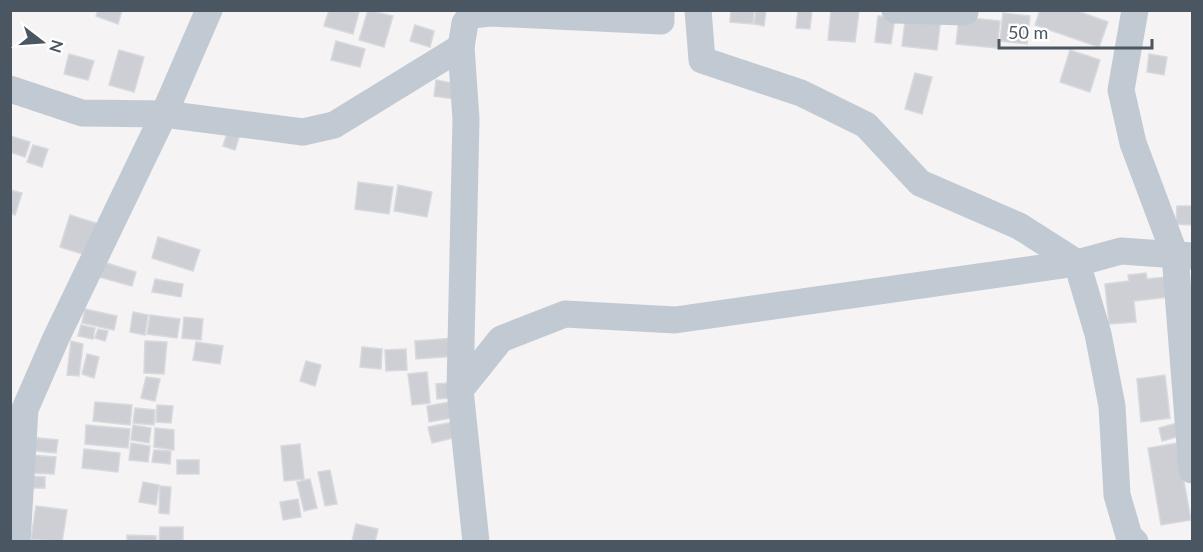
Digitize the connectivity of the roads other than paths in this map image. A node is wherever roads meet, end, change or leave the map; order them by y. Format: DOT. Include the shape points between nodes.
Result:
graph roads {
  1 [pos="209,10"];
  2 [pos="661,10"];
  3 [pos="698,10"];
  4 [pos="895,10"];
  5 [pos="1135,10"];
  6 [pos="965,12"];
  7 [pos="551,13"];
  8 [pos="591,14"];
  9 [pos="460,47"];
  10 [pos="10,89"];
  11 [pos="164,114"];
  12 [pos="1184,255"];
  13 [pos="1077,263"];
  14 [pos="460,390"];
  15 [pos="18,408"];
  16 [pos="1192,470"];
  17 [pos="17,542"];
  18 [pos="476,542"];
  19 [pos="1135,542"];
  1 -- 11 [label="street"];
  2 -- 8 [label="street" via="661,21"];
  3 -- 13 [label="street" via="702,60 801,93 866,124 920,183 1019,226"];
  4 -- 6 [label="street"];
  5 -- 12 [label="street" via="1121,90 1133,143"];
  7 -- 8 [label="street"];
  7 -- 9 [label="street" via="471,15 465,22"];
  9 -- 11 [label="street" via="334,125 303,132"];
  9 -- 14 [label="street" via="466,119"];
  10 -- 11 [label="street" via="82,113"];
  11 -- 15 [label="street"];
  12 -- 13 [label="street" via="1121,251"];
  12 -- 16 [label="street"];
  13 -- 14 [label="street" via="675,320 565,314 501,339"];
  13 -- 19 [label="street" via="1098,334 1113,406 1117,495 1129,536"];
  14 -- 18 [label="street"];
  15 -- 17 [label="street"];
}
